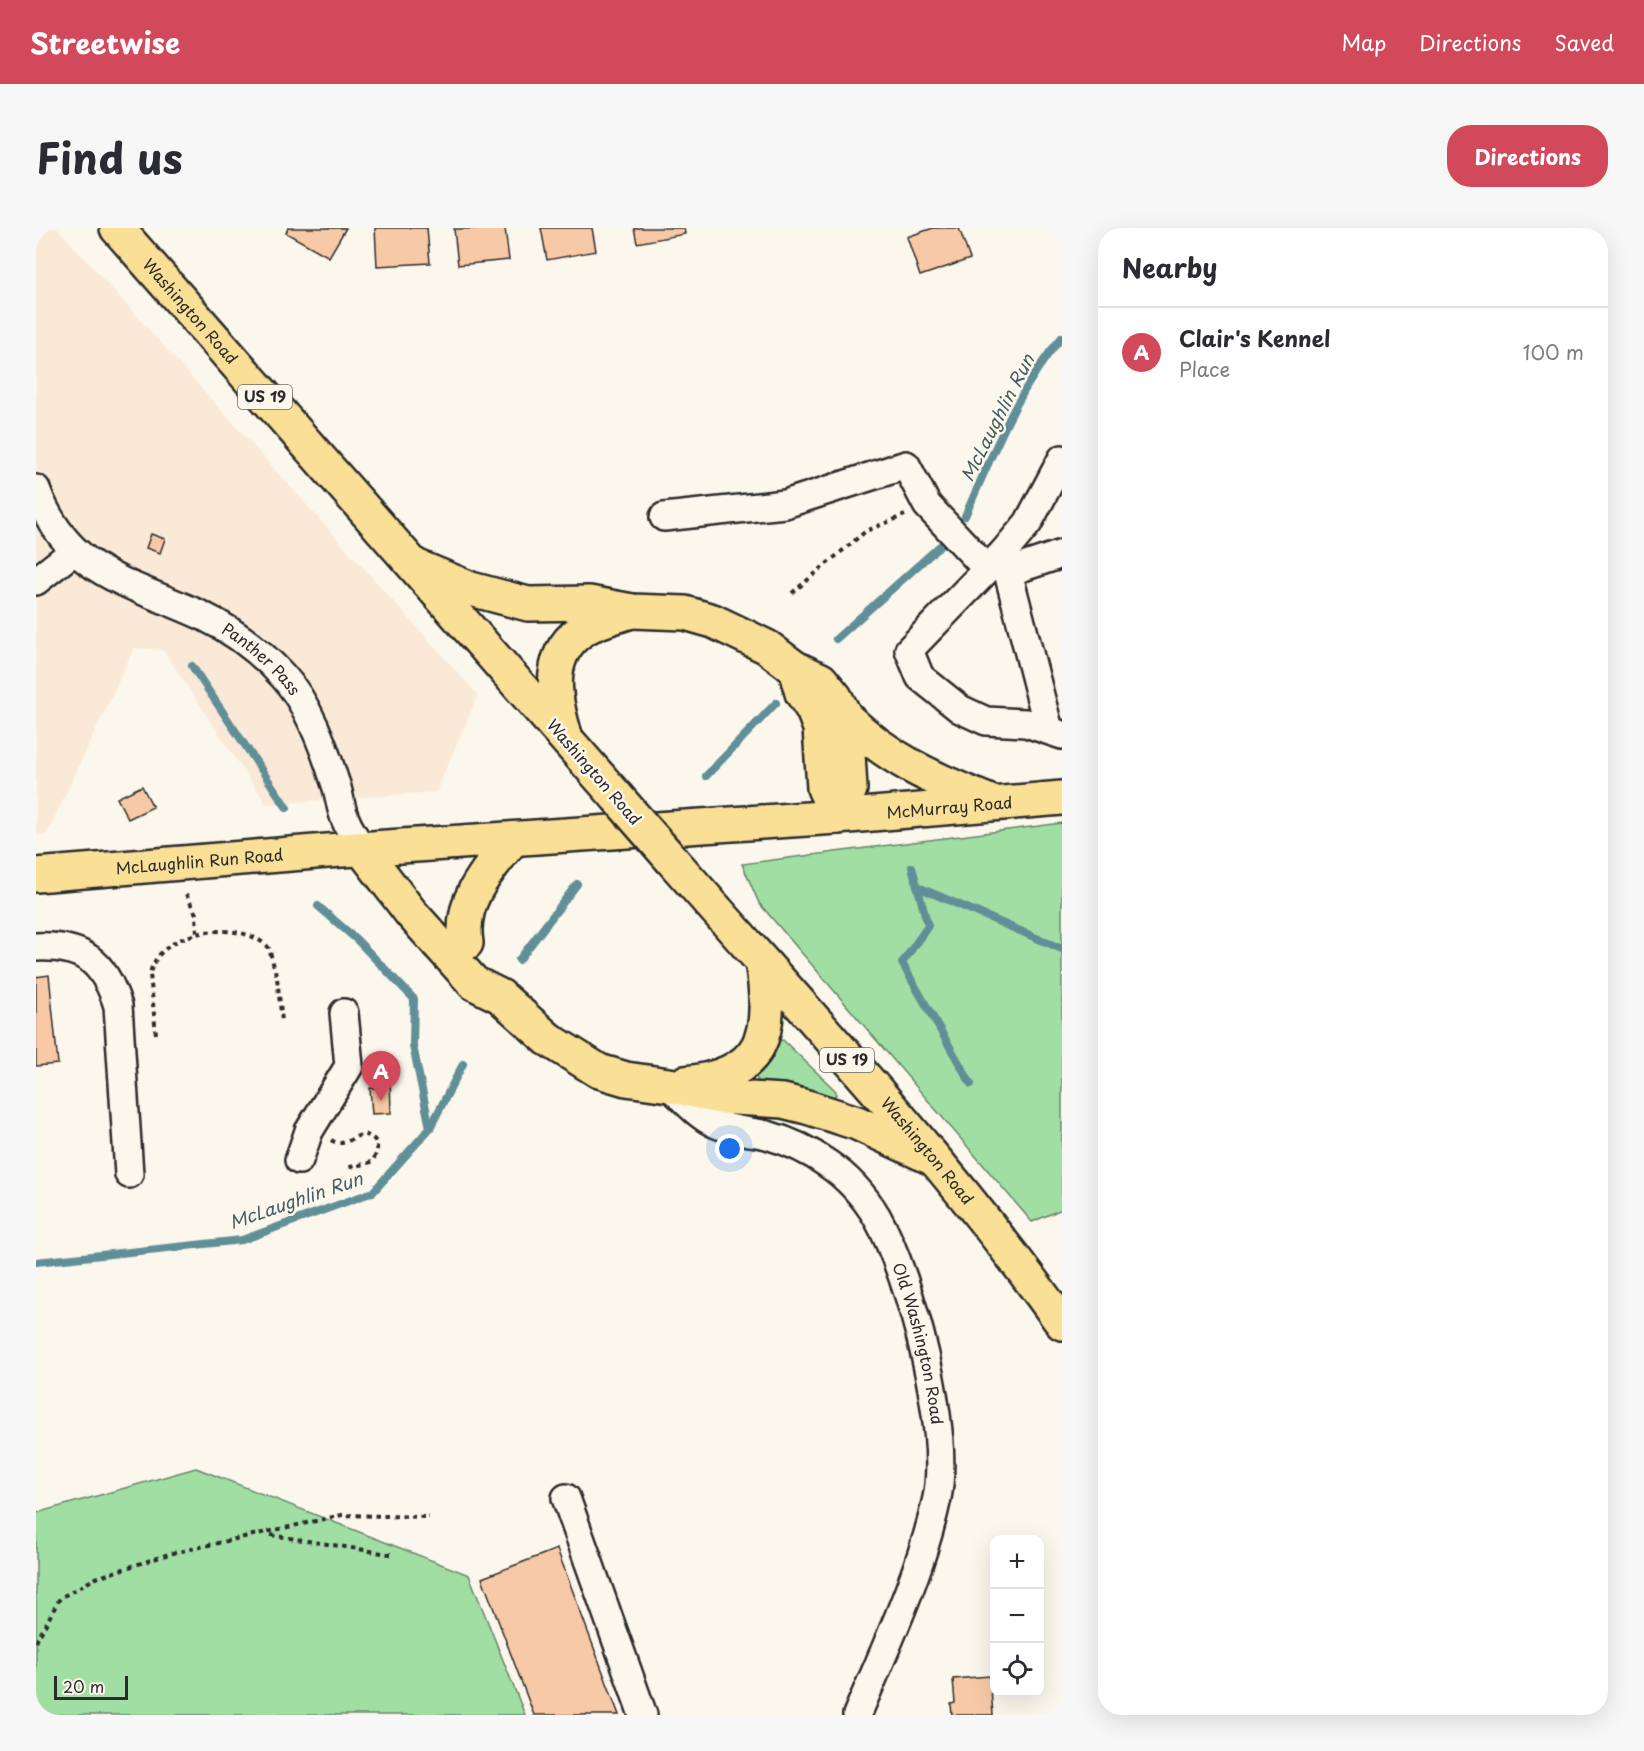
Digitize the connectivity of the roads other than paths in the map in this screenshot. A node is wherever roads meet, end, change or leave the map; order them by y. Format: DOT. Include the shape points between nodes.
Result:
graph roads {
  1 [pos="117,228"];
  2 [pos="1062,459"];
  3 [pos="36,489"];
  4 [pos="664,517"];
  5 [pos="74,552"];
  6 [pos="1062,554"];
  7 [pos="999,564"];
  8 [pos="413,566"];
  9 [pos="36,582"];
  10 [pos="632,611"];
  11 [pos="795,668"];
  12 [pos="846,718"];
  13 [pos="1056,732"];
  14 [pos="566,739"];
  15 [pos="1062,798"];
  16 [pos="996,804"];
  17 [pos="837,817"];
  18 [pos="513,839"];
  19 [pos="362,849"];
  20 [pos="36,875"];
  21 [pos="466,943"];
  22 [pos="36,947"];
  23 [pos="762,962"];
  24 [pos="500,996"];
  25 [pos="344,1013"];
  26 [pos="669,1085"];
  27 [pos="932,1158"];
  28 [pos="299,1160"];
  29 [pos="129,1174"];
  30 [pos="1062,1323"];
  31 [pos="566,1498"];
  32 [pos="643,1715"];
  33 [pos="857,1715"];
  1 -- 8 [label="main road, Washington Road / US 19"];
  2 -- 7 [label="street" via="1028,523"];
  3 -- 5 [label="street" via="42,506"];
  4 -- 7 [label="street" via="785,504 906,465 927,505"];
  5 -- 9 [label="street"];
  5 -- 19 [label="street, Panther Pass" via="122,584 204,617 252,645 285,678 305,707 335,782 345,820"];
  6 -- 7 [label="street"];
  7 -- 13 [label="street"];
  7 -- 13 [label="street" via="909,650 920,677 960,709 986,721 1026,723"];
  8 -- 10 [label="main road" via="528,604 589,603"];
  8 -- 14 [label="main road, Washington Road / US 19"];
  10 -- 11 [label="main road" via="685,613 713,621 767,647"];
  10 -- 14 [label="main road" via="588,627 567,645 560,657 554,687"];
  11 -- 12 [label="main road" via="821,680"];
  11 -- 17 [label="main road" via="802,693 820,728 824,788"];
  12 -- 16 [label="main road" via="880,748 919,773"];
  12 -- 17 [label="main road" via="850,789"];
  14 -- 23 [label="main road, Washington Road / US 19, bridge"];
  15 -- 16 [label="main road, McMurray Road"];
  16 -- 17 [label="main road, McMurray Road"];
  17 -- 18 [label="main road, McMurray Road"];
  18 -- 19 [label="main road, McLaughlin Run Road"];
  18 -- 21 [label="main road" via="472,894 465,918"];
  19 -- 20 [label="main road, McLaughlin Run Road"];
  19 -- 21 [label="main road" via="428,900"];
  19 -- 24 [label="main road" via="411,914 474,983"];
  21 -- 24 [label="main road" via="488,968"];
  22 -- 29 [label="street" via="73,950 87,956 101,968 113,988 118,1006"];
  23 -- 26 [label="main road" via="767,991 766,1023 750,1058 729,1074 710,1081"];
  23 -- 27 [label="main road, Washington Road / US 19"];
  24 -- 26 [label="main road" via="548,1039 600,1071"];
  25 -- 28 [label="street" via="349,1066 309,1131"];
  26 -- 27 [label="main road" via="719,1097 783,1101 818,1110 857,1123"];
  26 -- 33 [label="street, Old Washington Road" via="713,1122 789,1143 829,1164 847,1180 863,1197 886,1235 911,1305 936,1424 940,1472 937,1496 902,1607"];
  27 -- 30 [label="main road, Washington Road / US 19" via="995,1233"];
  31 -- 32 [label="street"];
}
